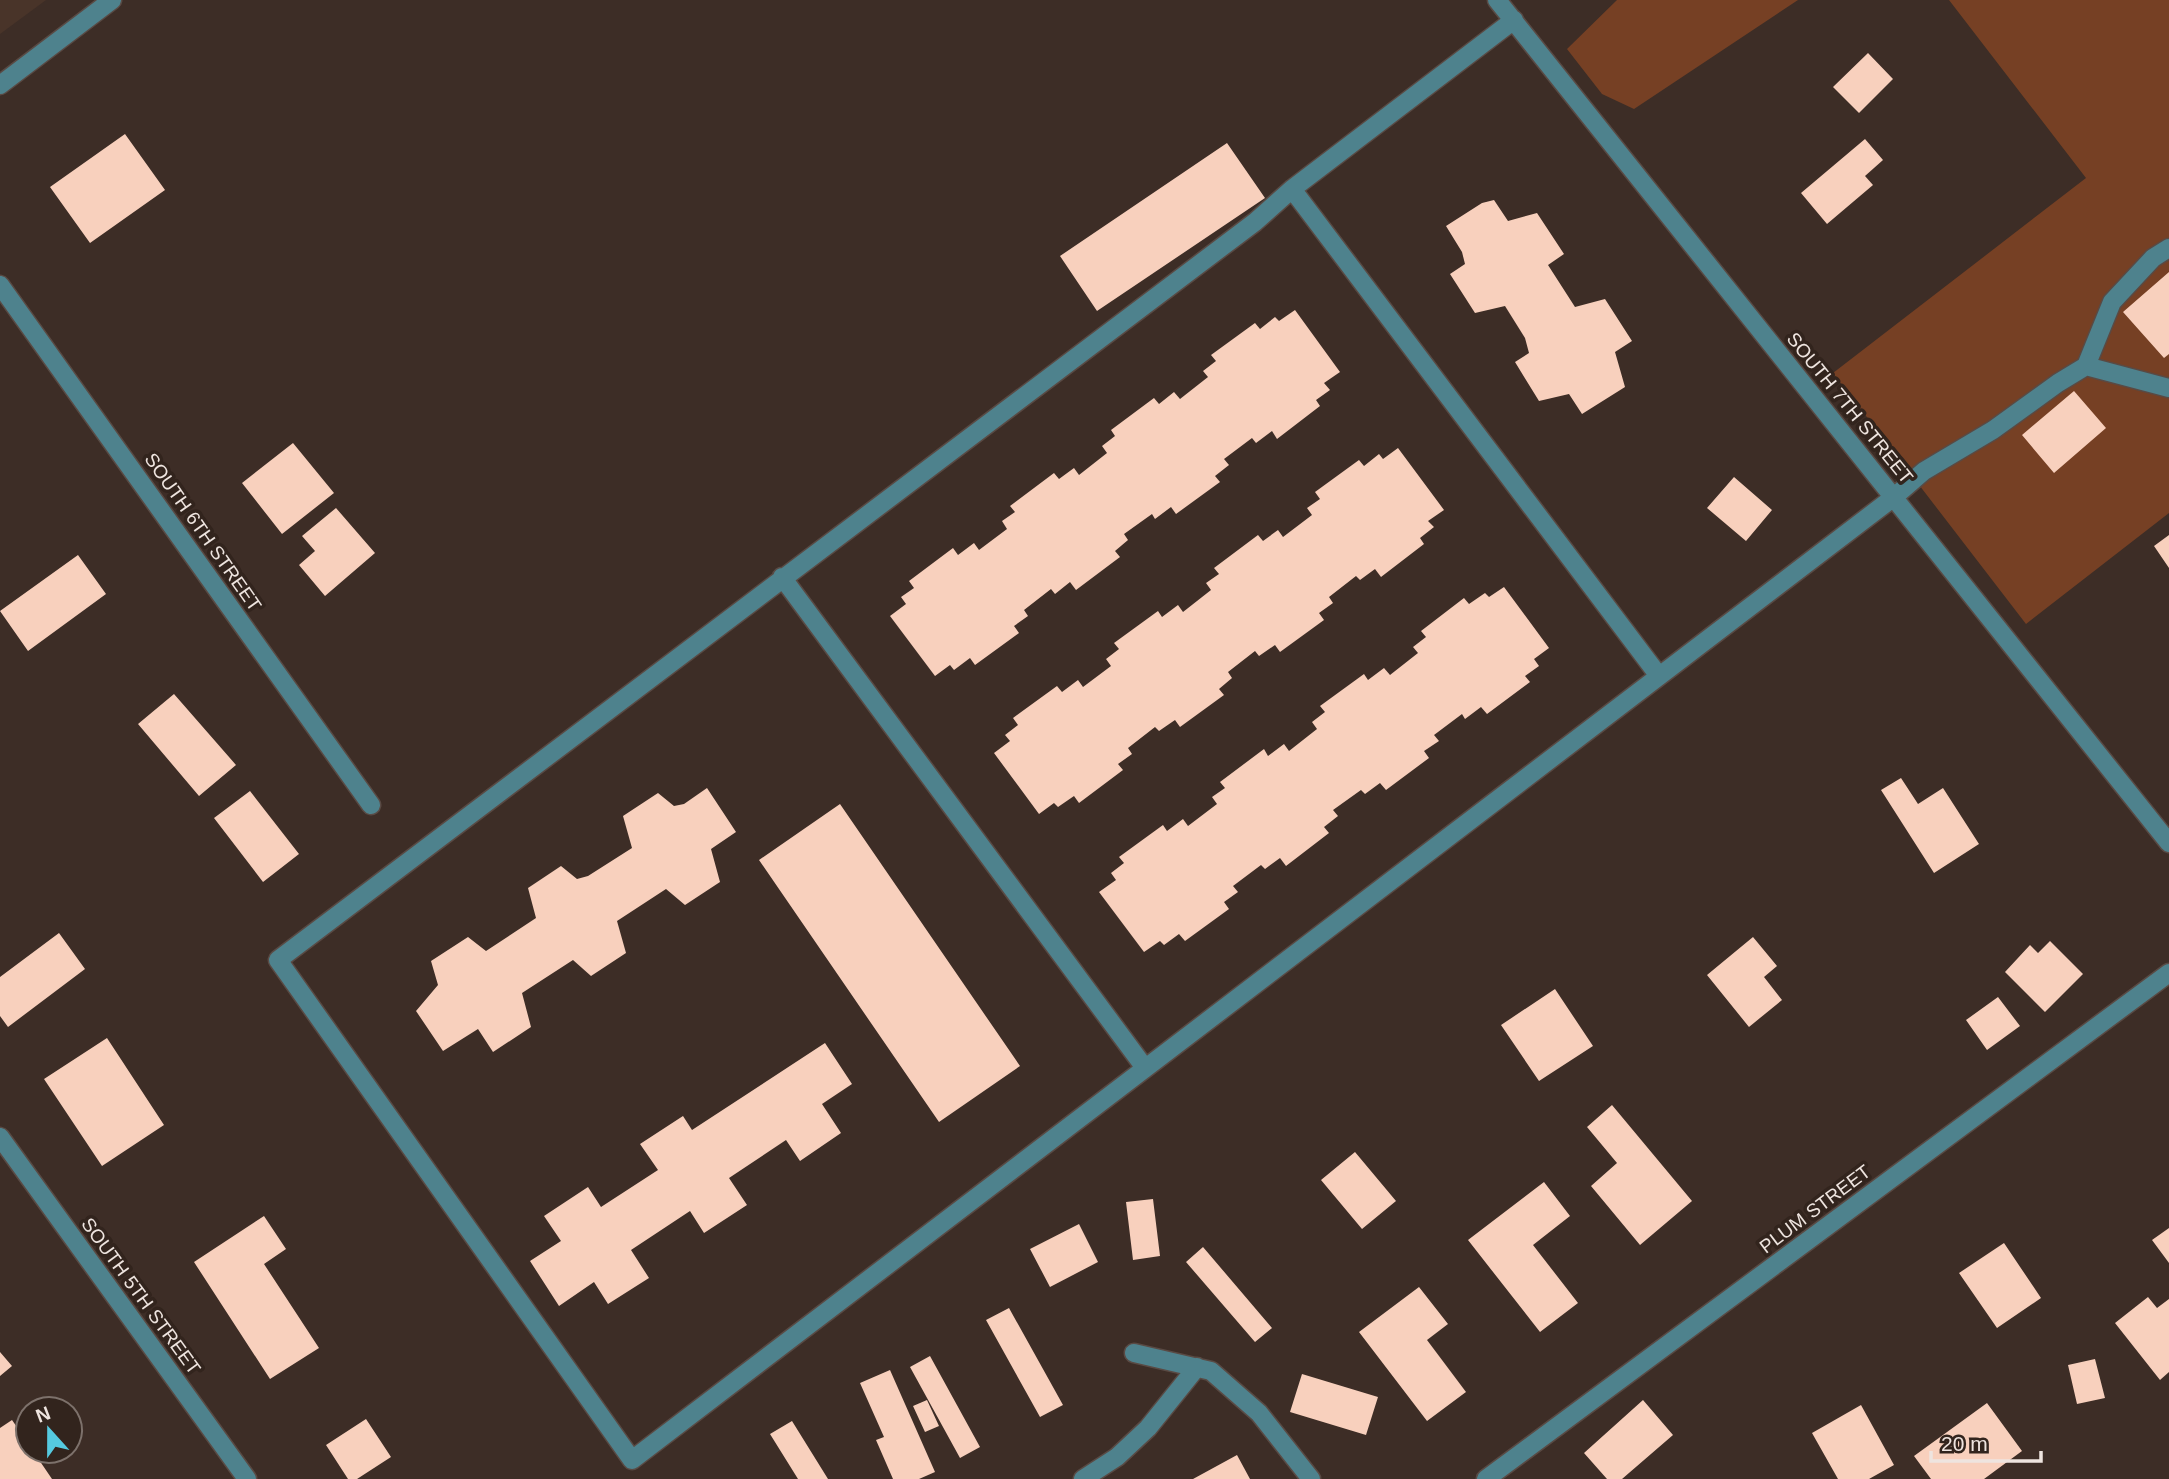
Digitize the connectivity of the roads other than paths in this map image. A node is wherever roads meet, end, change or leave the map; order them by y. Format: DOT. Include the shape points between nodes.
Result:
graph roads {
  1 [pos="112,0"];
  2 [pos="1497,0"];
  3 [pos="1514,20"];
  4 [pos="0,85"];
  5 [pos="1292,189"];
  6 [pos="2169,248"];
  7 [pos="0,285"];
  8 [pos="2086,366"];
  9 [pos="2169,388"];
  10 [pos="1894,497"];
  11 [pos="782,577"];
  12 [pos="1659,676"];
  13 [pos="371,804"];
  14 [pos="2169,843"];
  15 [pos="2169,973"];
  16 [pos="1145,1068"];
  17 [pos="0,1138"];
  18 [pos="1134,1353"];
  19 [pos="1197,1367"];
  20 [pos="247,1479"];
  21 [pos="1083,1479"];
  22 [pos="1311,1479"];
  23 [pos="1486,1479"];
  1 -- 4 [label="street"];
  2 -- 3 [label="street, SOUTH 7TH STREET"];
  3 -- 5 [label="street"];
  3 -- 10 [label="street, SOUTH 7TH STREET"];
  5 -- 11 [label="street" via="1244,230"];
  5 -- 12 [label="street"];
  6 -- 8 [label="street" via="2153,257 2112,302"];
  7 -- 13 [label="street, SOUTH 6TH STREET"];
  8 -- 9 [label="street"];
  8 -- 10 [label="street" via="1924,471"];
  10 -- 12 [label="street"];
  10 -- 14 [label="street, SOUTH 7TH STREET"];
  11 -- 16 [label="street"];
  11 -- 16 [label="street" via="278,960 632,1460"];
  12 -- 16 [label="street"];
  15 -- 23 [label="street, PLUM STREET"];
  17 -- 20 [label="street, SOUTH 5TH STREET"];
  18 -- 19 [label="street"];
  19 -- 21 [label="street" via="1148,1428 1117,1457"];
  19 -- 22 [label="street" via="1211,1371 1259,1413"];
}
